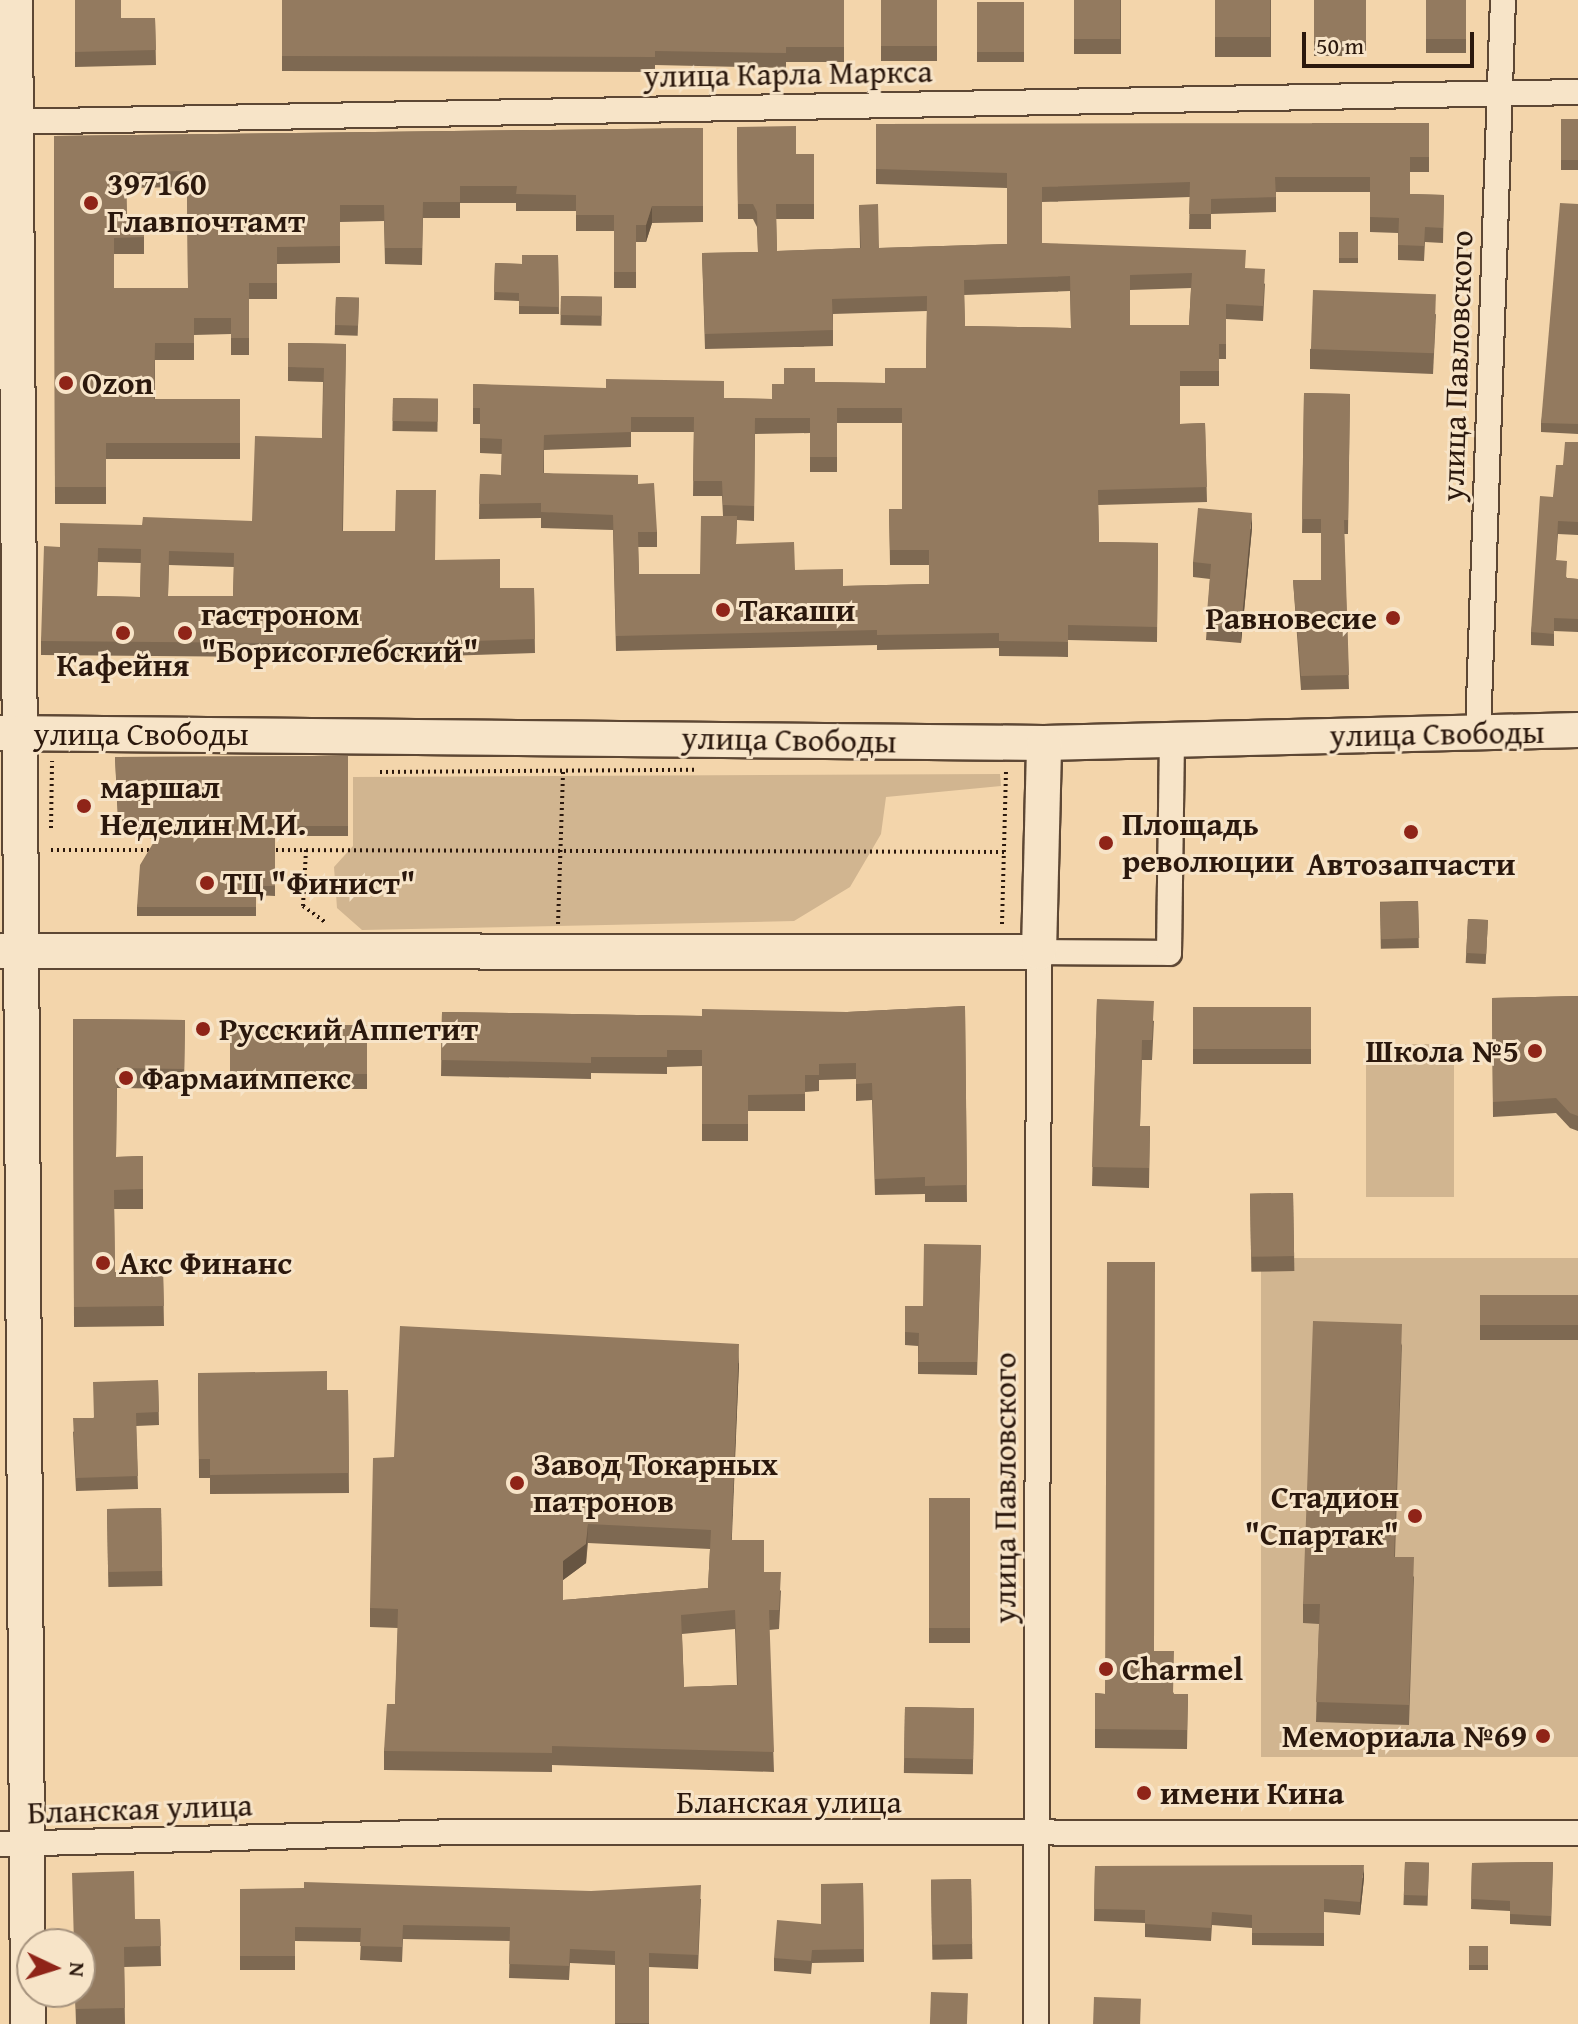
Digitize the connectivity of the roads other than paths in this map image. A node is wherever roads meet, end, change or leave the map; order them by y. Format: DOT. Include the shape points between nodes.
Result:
graph roads {
  1 [pos="15,0"];
  2 [pos="1503,0"];
  3 [pos="1498,92"];
  4 [pos="1578,92"];
  5 [pos="8,122"];
  6 [pos="1578,730"];
  7 [pos="1478,733"];
  8 [pos="10,734"];
  9 [pos="1172,740"];
  10 [pos="1044,743"];
  11 [pos="11,951"];
  12 [pos="1039,952"];
  13 [pos="1578,1833"];
  14 [pos="1036,1835"];
  15 [pos="13,1844"];
  16 [pos="28,2024"];
  17 [pos="1036,2024"];
  1 -- 5 [label="main road"];
  2 -- 3 [label="street, улица Павловского"];
  3 -- 4 [label="street, улица Карла Маркса"];
  3 -- 5 [label="street, улица Карла Маркса"];
  3 -- 7 [label="street, улица Павловского"];
  5 -- 8 [label="main road"];
  6 -- 7 [label="main road, улица Свободы"];
  7 -- 9 [label="main road, улица Свободы"];
  8 -- 10 [label="main road, улица Свободы"];
  8 -- 11 [label="main road"];
  9 -- 10 [label="main road, улица Свободы"];
  9 -- 12 [label="street" via="1169,953"];
  10 -- 12 [label="main road"];
  11 -- 12 [label="main road"];
  11 -- 15 [label="main road"];
  12 -- 14 [label="street, улица Павловского"];
  13 -- 14 [label="street, Бланская улица"];
  14 -- 15 [label="street, Бланская улица" via="467,1832"];
  14 -- 17 [label="street, улица Павловского"];
  15 -- 16 [label="main road"];
}
